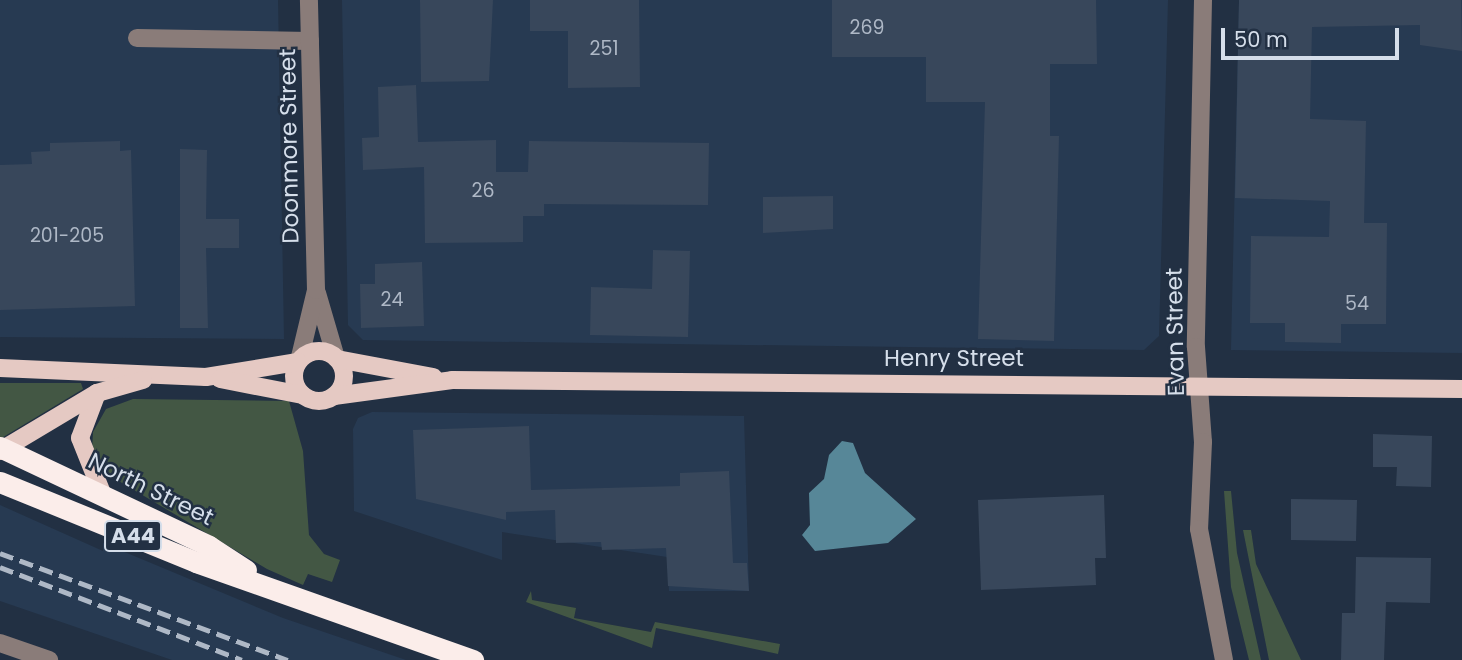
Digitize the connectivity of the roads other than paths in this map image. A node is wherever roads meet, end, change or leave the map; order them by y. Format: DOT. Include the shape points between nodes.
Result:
graph roads {
  1 [pos="309,0"];
  2 [pos="1203,0"];
  3 [pos="136,38"];
  4 [pos="310,41"];
  5 [pos="316,290"];
  6 [pos="337,359"];
  7 [pos="298,362"];
  8 [pos="0,368"];
  9 [pos="160,376"];
  10 [pos="210,377"];
  11 [pos="447,380"];
  12 [pos="1199,387"];
  13 [pos="1462,389"];
  14 [pos="97,393"];
  15 [pos="302,395"];
  16 [pos="334,396"];
  17 [pos="2,449"];
  18 [pos="0,482"];
  19 [pos="102,493"];
  20 [pos="269,584"];
  21 [pos="0,643"];
  22 [pos="20,655"];
  23 [pos="49,660"];
  24 [pos="473,660"];
  25 [pos="1224,660"];
  1 -- 4 [label="street, Doonmore Street"];
  2 -- 12 [label="street, Evan Street"];
  3 -- 4 [label="street"];
  4 -- 5 [label="street, Doonmore Street"];
  5 -- 6 [label="street, Doonmore Street"];
  5 -- 7 [label="street, Doonmore Street"];
  6 -- 7 [label="main road" via="321,351"];
  6 -- 11 [label="main road, Henry Street"];
  6 -- 16 [label="main road" via="344,378"];
  7 -- 10 [label="main road"];
  7 -- 15 [label="main road" via="294,383"];
  8 -- 9 [label="main road"];
  9 -- 10 [label="main road"];
  9 -- 14 [label="main road"];
  10 -- 15 [label="main road"];
  11 -- 12 [label="main road, Henry Street"];
  11 -- 16 [label="main road, Henry Street"];
  12 -- 13 [label="main road, Henry Street"];
  12 -- 25 [label="street, Evan Street" via="1199,529"];
  14 -- 17 [label="main road"];
  14 -- 19 [label="main road" via="80,438"];
  15 -- 16 [label="main road" via="320,401"];
  17 -- 19 [label="highway, North Street / A44"];
  18 -- 20 [label="highway, North Street / A44" via="196,562"];
  19 -- 20 [label="highway, North Street / A44" via="209,546"];
  20 -- 24 [label="highway, North Street / A44"];
  21 -- 22 [label="street"];
  22 -- 23 [label="street"];
}
